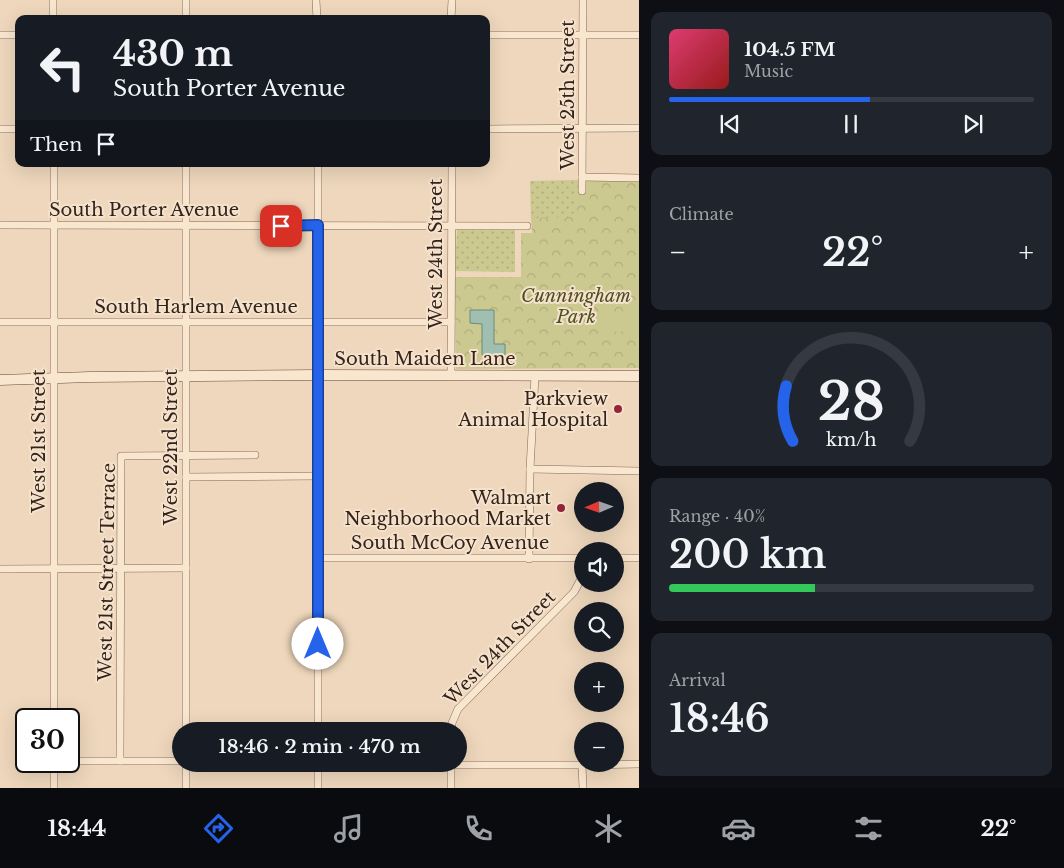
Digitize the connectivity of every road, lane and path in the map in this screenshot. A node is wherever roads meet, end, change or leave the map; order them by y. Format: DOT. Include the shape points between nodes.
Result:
graph roads {
  1 [pos="53,0"];
  2 [pos="186,0"];
  3 [pos="316,0"];
  4 [pos="452,0"];
  5 [pos="583,0"];
  6 [pos="53,15"];
  7 [pos="186,15"];
  8 [pos="318,15"];
  9 [pos="452,15"];
  10 [pos="583,34"];
  11 [pos="0,35"];
  12 [pos="15,35"];
  13 [pos="490,35"];
  14 [pos="639,35"];
  15 [pos="0,128"];
  16 [pos="639,128"];
  17 [pos="15,129"];
  18 [pos="490,129"];
  19 [pos="582,129"];
  20 [pos="54,167"];
  21 [pos="186,167"];
  22 [pos="318,167"];
  23 [pos="452,167"];
  24 [pos="582,177"];
  25 [pos="639,178"];
  26 [pos="582,191"];
  27 [pos="0,225"];
  28 [pos="54,225"];
  29 [pos="318,225"];
  30 [pos="186,226"];
  31 [pos="452,226"];
  32 [pos="527,226"];
  33 [pos="0,322"];
  34 [pos="54,322"];
  35 [pos="186,322"];
  36 [pos="318,322"];
  37 [pos="452,322"];
  38 [pos="318,375"];
  39 [pos="451,375"];
  40 [pos="186,376"];
  41 [pos="535,376"];
  42 [pos="639,376"];
  43 [pos="54,379"];
  44 [pos="0,380"];
  45 [pos="186,455"];
  46 [pos="255,455"];
  47 [pos="530,470"];
  48 [pos="639,471"];
  49 [pos="317,476"];
  50 [pos="186,477"];
  51 [pos="317,558"];
  52 [pos="574,558"];
  53 [pos="624,558"];
  54 [pos="639,558"];
  55 [pos="529,559"];
  56 [pos="186,568"];
  57 [pos="0,569"];
  58 [pos="54,569"];
  59 [pos="120,569"];
  60 [pos="574,590"];
  61 [pos="54,708"];
  62 [pos="186,722"];
  63 [pos="318,722"];
  64 [pos="452,722"];
  65 [pos="80,761"];
  66 [pos="120,761"];
  67 [pos="172,761"];
  68 [pos="467,764"];
  69 [pos="639,764"];
  70 [pos="624,765"];
  71 [pos="574,766"];
  72 [pos="186,772"];
  73 [pos="318,772"];
  74 [pos="451,772"];
  75 [pos="582,772"];
  76 [pos="54,773"];
  77 [pos="54,788"];
  78 [pos="186,788"];
  79 [pos="318,788"];
  80 [pos="451,788"];
  81 [pos="583,788"];
  1 -- 6 [label="street"];
  2 -- 7 [label="street"];
  3 -- 8 [label="street"];
  4 -- 9 [label="street"];
  5 -- 10 [label="street, West 25th Street"];
  10 -- 13 [label="street"];
  10 -- 14 [label="street"];
  10 -- 19 [label="street, West 25th Street"];
  11 -- 12 [label="street"];
  15 -- 17 [label="street"];
  16 -- 19 [label="street"];
  18 -- 19 [label="street"];
  19 -- 24 [label="street, West 25th Street"];
  20 -- 28 [label="street, West 21st Street"];
  21 -- 30 [label="street, West 22nd Street"];
  22 -- 29 [label="street"];
  23 -- 31 [label="street, West 24th Street"];
  24 -- 25 [label="street"];
  24 -- 26 [label="street, West 25th Street"];
  27 -- 28 [label="street, South Porter Avenue"];
  28 -- 30 [label="street, South Porter Avenue"];
  28 -- 34 [label="street, West 21st Street"];
  29 -- 30 [label="street, South Porter Avenue"];
  29 -- 31 [label="street, South Porter Avenue"];
  29 -- 36 [label="street"];
  30 -- 35 [label="street, West 22nd Street"];
  31 -- 32 [label="street, South Porter Avenue"];
  31 -- 37 [label="street, West 24th Street"];
  33 -- 34 [label="street, South Harlem Avenue"];
  34 -- 35 [label="street, South Harlem Avenue"];
  34 -- 43 [label="street, West 21st Street"];
  35 -- 36 [label="street, South Harlem Avenue"];
  35 -- 40 [label="street, West 22nd Street"];
  36 -- 37 [label="street, South Harlem Avenue"];
  36 -- 38 [label="street"];
  37 -- 39 [label="street, West 24th Street"];
  38 -- 39 [label="main road, South Maiden Lane"];
  38 -- 40 [label="main road, South Maiden Lane"];
  38 -- 49 [label="street"];
  39 -- 41 [label="main road, South Maiden Lane"];
  40 -- 43 [label="main road, South Maiden Lane"];
  40 -- 45 [label="street, West 22nd Street"];
  41 -- 42 [label="main road, South Maiden Lane"];
  41 -- 47 [label="street"];
  43 -- 44 [label="main road, South Maiden Lane"];
  43 -- 58 [label="street, West 21st Street"];
  45 -- 46 [label="street, West 21st Street Terrace"];
  45 -- 50 [label="street, West 22nd Street"];
  45 -- 59 [label="street, West 21st Street Terrace" via="121,456"];
  47 -- 48 [label="street"];
  47 -- 55 [label="street"];
  49 -- 50 [label="street"];
  49 -- 51 [label="street"];
  50 -- 56 [label="street, West 22nd Street"];
  51 -- 55 [label="street, South McCoy Avenue"];
  51 -- 63 [label="street"];
  52 -- 55 [label="street, South McCoy Avenue"];
  53 -- 54 [label="street"];
  56 -- 59 [label="street"];
  56 -- 62 [label="street, West 22nd Street"];
  57 -- 58 [label="street"];
  58 -- 59 [label="street"];
  58 -- 61 [label="street, West 21st Street"];
  59 -- 66 [label="street, West 21st Street Terrace"];
  60 -- 64 [label="street, West 24th Street" via="458,709"];
  65 -- 66 [label="street"];
  66 -- 67 [label="street"];
  68 -- 71 [label="street"];
  69 -- 70 [label="street"];
  72 -- 78 [label="street"];
  73 -- 79 [label="street"];
  74 -- 80 [label="street"];
  75 -- 81 [label="street"];
  76 -- 77 [label="street"];
}
